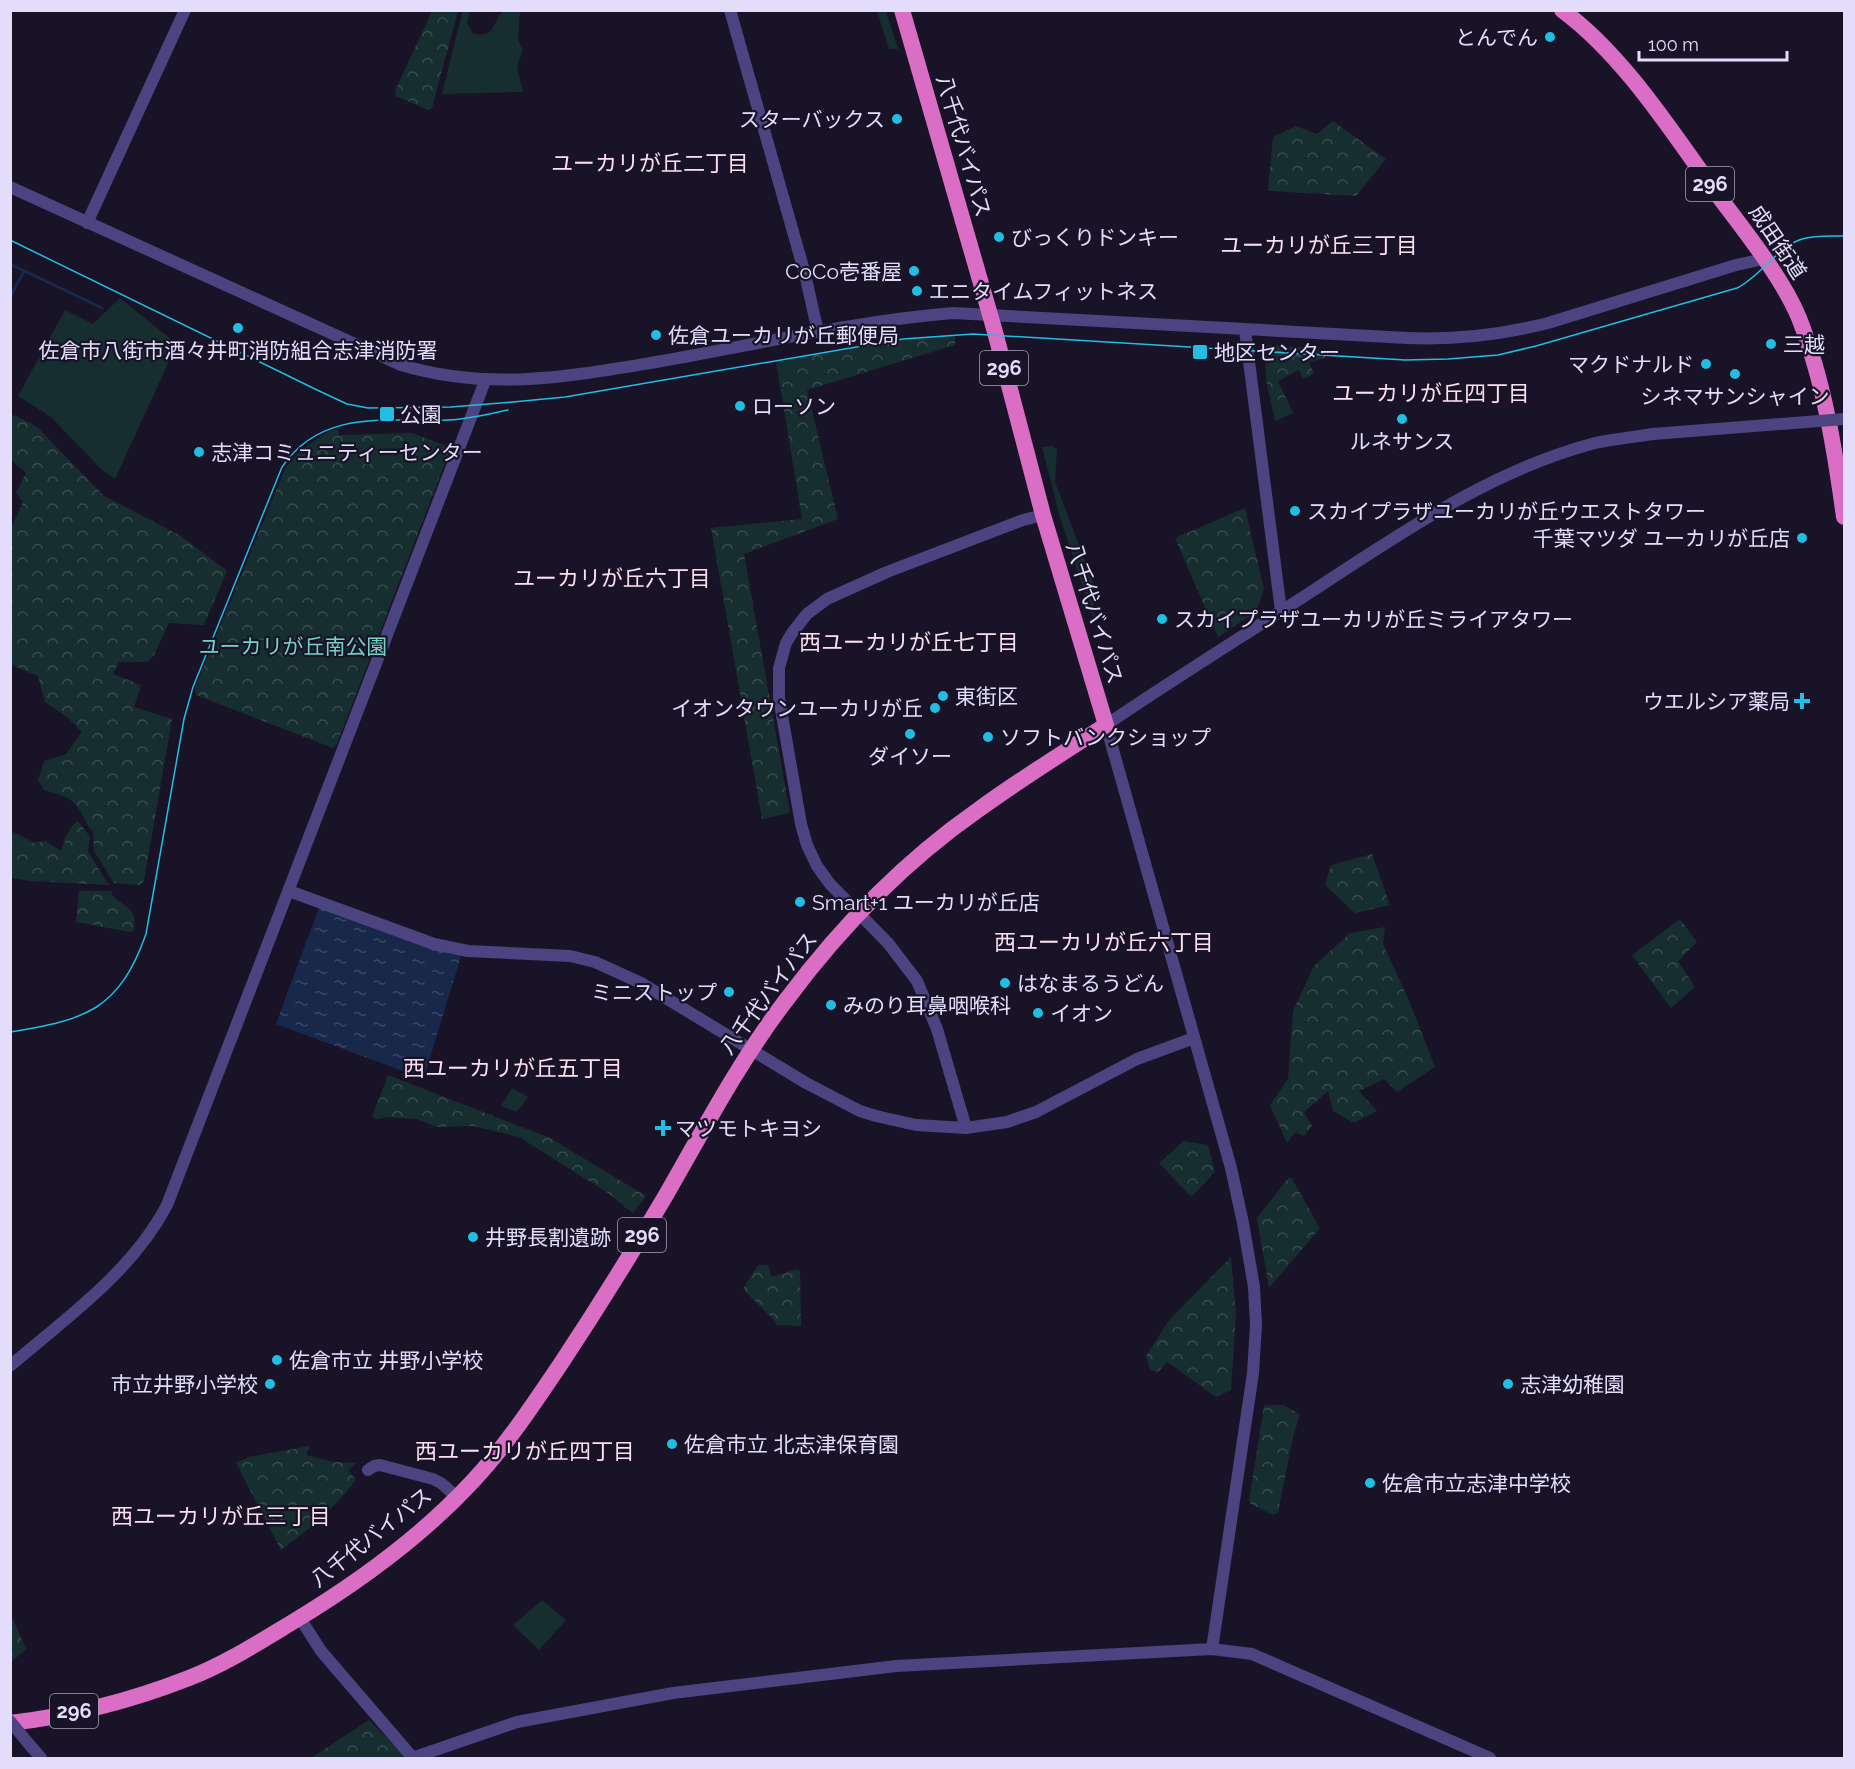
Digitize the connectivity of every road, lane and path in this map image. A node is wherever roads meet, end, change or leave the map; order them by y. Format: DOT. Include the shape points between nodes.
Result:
graph roads {
  1 [pos="185,10"];
  2 [pos="730,10"];
  3 [pos="902,10"];
  4 [pos="1562,10"];
  5 [pos="10,187"];
  6 [pos="87,223"];
  7 [pos="1764,260"];
  8 [pos="989,314"];
  9 [pos="1245,330"];
  10 [pos="818,332"];
  11 [pos="485,381"];
  12 [pos="1845,419"];
  13 [pos="1043,515"];
  14 [pos="1845,517"];
  15 [pos="1281,611"];
  16 [pos="1106,725"];
  17 [pos="289,891"];
  18 [pos="859,914"];
  19 [pos="1194,1038"];
  20 [pos="751,1049"];
  21 [pos="966,1128"];
  22 [pos="10,1366"];
  23 [pos="368,1470"];
  24 [pos="457,1497"];
  25 [pos="300,1618"];
  26 [pos="1212,1649"];
  27 [pos="10,1722"];
  28 [pos="41,1758"];
  29 [pos="413,1758"];
  30 [pos="1490,1758"];
  1 -- 6 [label="street"];
  2 -- 10 [label="street"];
  3 -- 8 [label="highway, 八千代バイパス / 296"];
  4 -- 7 [label="highway, 成田街道 / 296" via="1635,83"];
  5 -- 6 [label="street"];
  6 -- 11 [label="street" via="401,366"];
  7 -- 9 [label="street" via="1736,265 1548,323 1491,335 1435,339"];
  7 -- 14 [label="highway, 成田街道 / 296" via="1782,284 1804,332 1819,382"];
  8 -- 9 [label="street"];
  8 -- 10 [label="street" via="917,315"];
  8 -- 13 [label="highway, 八千代バイパス / 296"];
  9 -- 15 [label="street"];
  10 -- 11 [label="street" via="585,374"];
  11 -- 17 [label="street"];
  12 -- 15 [label="street, bridge" via="1653,434 1596,443 1557,455 1465,495"];
  13 -- 16 [label="highway, 八千代バイパス / 296"];
  13 -- 18 [label="street" via="887,572 827,599 799,622 786,643 778,684 801,824 817,866"];
  15 -- 16 [label="street"];
  16 -- 18 [label="highway, 八千代バイパス / 296" via="976,811 921,855"];
  16 -- 19 [label="street"];
  17 -- 20 [label="street" via="435,944 468,951 570,956 595,962 641,983"];
  17 -- 22 [label="street" via="176,1184 156,1226 128,1261"];
  18 -- 20 [label="highway, 八千代バイパス / 296" via="789,996"];
  18 -- 21 [label="street" via="917,981 937,1029"];
  19 -- 21 [label="street" via="1137,1059 1036,1112 1007,1122"];
  19 -- 26 [label="street" via="1237,1193 1257,1325"];
  20 -- 21 [label="street" via="860,1111 896,1122"];
  20 -- 24 [label="highway, 八千代バイパス / 296" via="594,1314 507,1440"];
  23 -- 24 [label="street" via="380,1465 433,1479"];
  24 -- 25 [label="highway, 八千代バイパス / 296" via="383,1562"];
  25 -- 27 [label="highway, 八千代バイパス / 296" via="191,1677 88,1709"];
  25 -- 29 [label="street" via="321,1651"];
  26 -- 29 [label="street" via="896,1666 673,1693 517,1722"];
  26 -- 30 [label="street" via="1252,1654"];
  27 -- 28 [label="street, bridge"];
}
